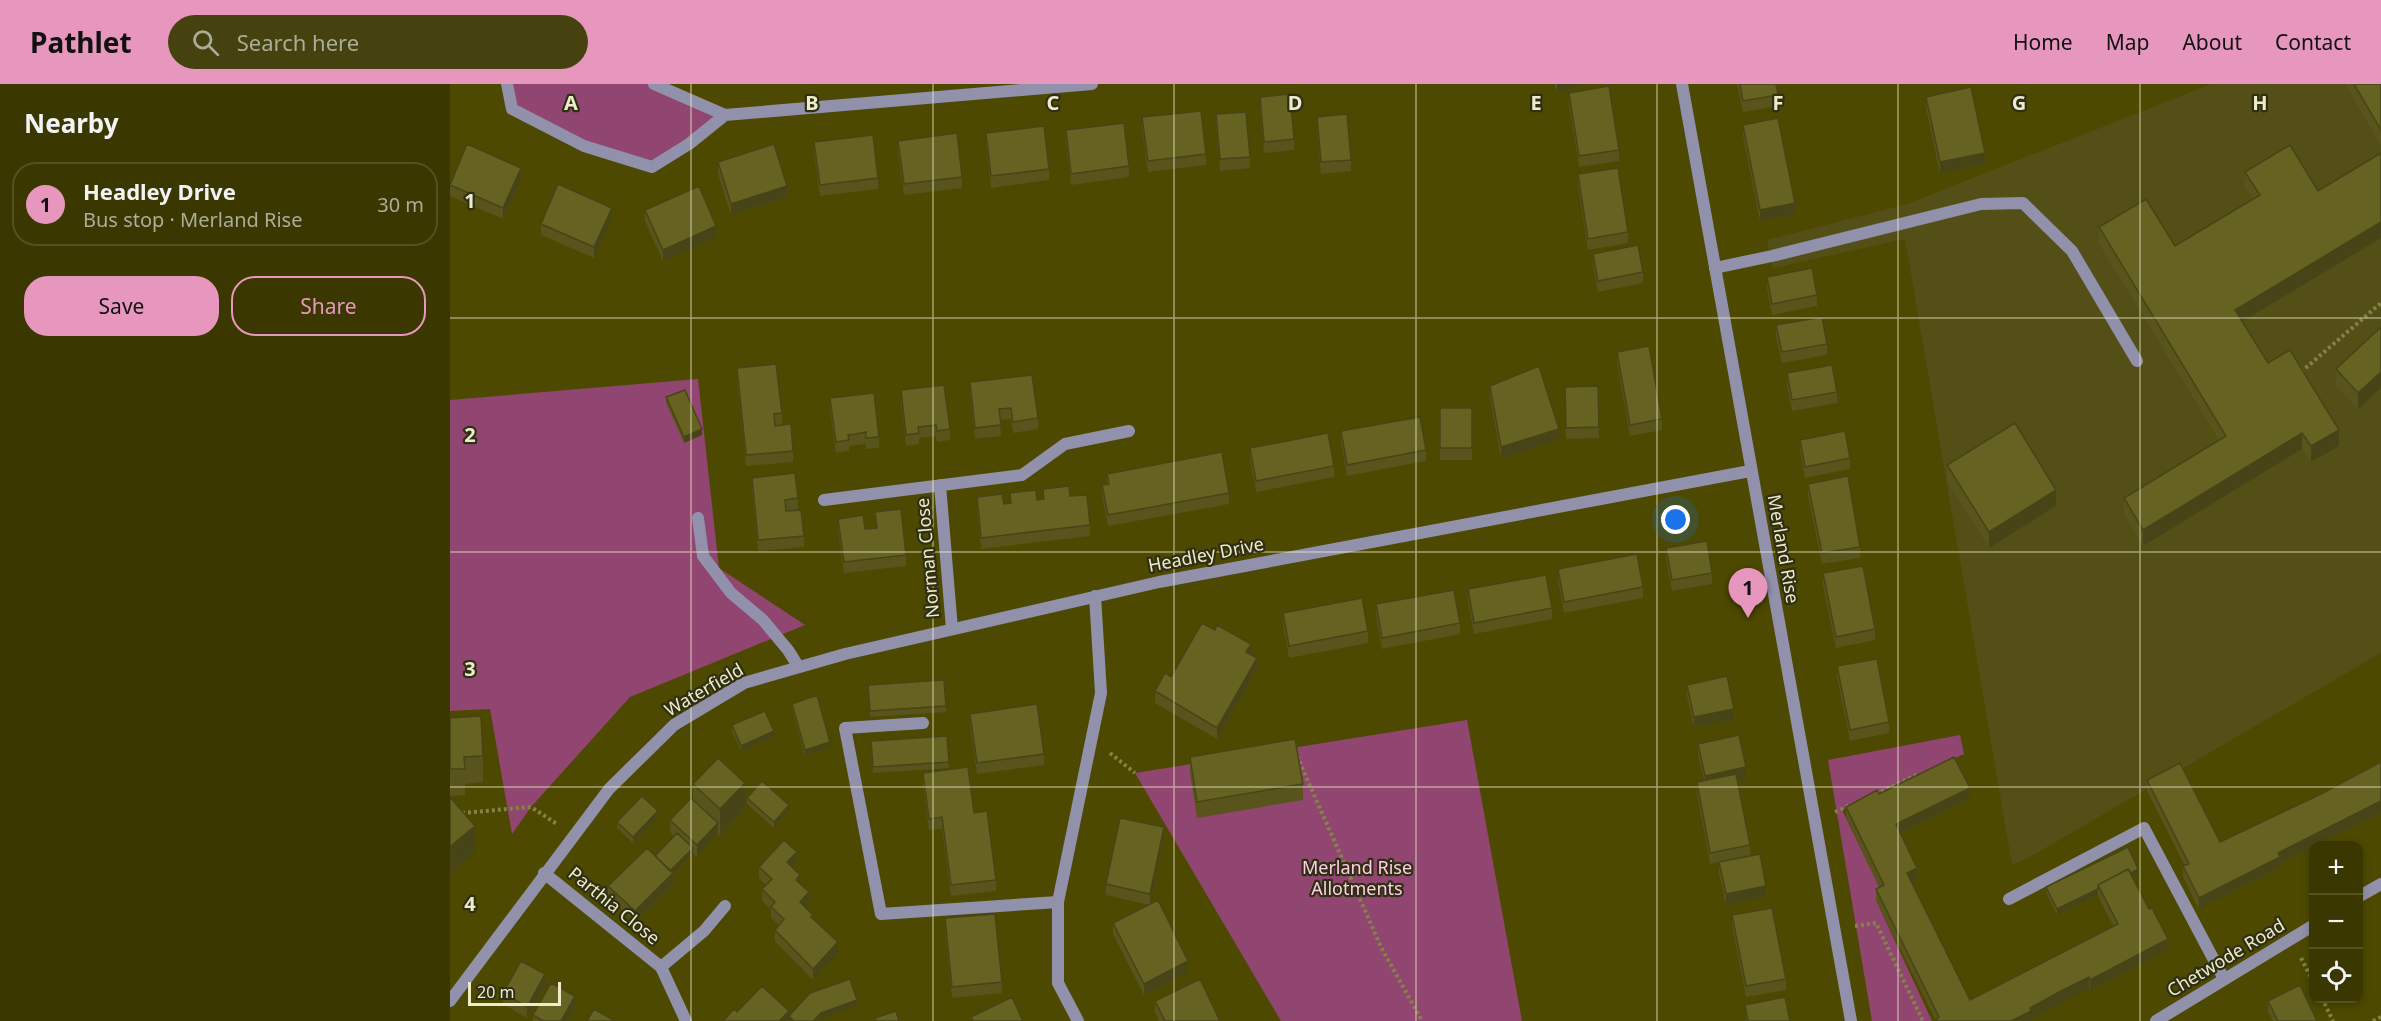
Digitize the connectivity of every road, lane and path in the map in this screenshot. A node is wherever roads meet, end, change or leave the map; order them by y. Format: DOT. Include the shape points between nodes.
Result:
graph roads {
  1 [pos="507,84"];
  2 [pos="654,84"];
  3 [pos="1092,84"];
  4 [pos="1682,84"];
  5 [pos="725,115"];
  6 [pos="1715,268"];
  7 [pos="2381,303"];
  8 [pos="2137,361"];
  9 [pos="2301,372"];
  10 [pos="1129,431"];
  11 [pos="1750,471"];
  12 [pos="940,484"];
  13 [pos="824,500"];
  14 [pos="698,518"];
  15 [pos="1095,596"];
  16 [pos="951,628"];
  17 [pos="798,666"];
  18 [pos="923,723"];
  19 [pos="1092,739"];
  20 [pos="1293,748"];
  21 [pos="1923,772"];
  22 [pos="1135,773"];
  23 [pos="1872,795"];
  24 [pos="1852,805"];
  25 [pos="450,814"];
  26 [pos="1815,820"];
  27 [pos="573,835"];
  28 [pos="544,873"];
  29 [pos="2381,884"];
  30 [pos="2362,895"];
  31 [pos="2009,898"];
  32 [pos="1058,902"];
  33 [pos="725,906"];
  34 [pos="2309,927"];
  35 [pos="1834,929"];
  36 [pos="661,967"];
  37 [pos="2224,979"];
  38 [pos="450,1001"];
  39 [pos="2324,1003"];
  40 [pos="2381,1017"];
  41 [pos="686,1021"];
  42 [pos="1078,1021"];
  43 [pos="1422,1021"];
  44 [pos="1851,1021"];
  45 [pos="1923,1021"];
  46 [pos="2156,1021"];
  47 [pos="2333,1021"];
  48 [pos="2373,1021"];
  1 -- 5 [label="street" via="512,109 584,146 652,167"];
  2 -- 5 [label="street"];
  3 -- 5 [label="street"];
  4 -- 6 [label="street, Merland Rise"];
  6 -- 8 [label="street" via="1981,204 2023,203 2072,251"];
  6 -- 11 [label="street, Merland Rise"];
  7 -- 9 [label="path"];
  10 -- 12 [label="street, Norman Close" via="1065,444 1022,475"];
  11 -- 15 [label="street, Headley Drive"];
  11 -- 26 [label="street, Merland Rise"];
  12 -- 13 [label="street, Norman Close"];
  12 -- 16 [label="street, Norman Close"];
  14 -- 17 [label="street" via="703,555 731,593 763,620"];
  15 -- 16 [label="street, Waterfield"];
  15 -- 19 [label="street" via="1101,693"];
  16 -- 17 [label="street, Waterfield"];
  17 -- 27 [label="street, Waterfield" via="744,683 674,725 609,789"];
  18 -- 32 [label="street" via="845,728 881,914"];
  19 -- 22 [label="path"];
  19 -- 32 [label="street"];
  20 -- 43 [label="path" via="1381,947"];
  21 -- 23 [label="path"];
  24 -- 26 [label="path"];
  25 -- 27 [label="path" via="531,807"];
  26 -- 35 [label="street, Merland Rise"];
  27 -- 28 [label="street, Waterfield"];
  28 -- 36 [label="street, Parthia Close"];
  28 -- 38 [label="street, Waterfield"];
  29 -- 30 [label="street"];
  31 -- 37 [label="street" via="2144,828"];
  32 -- 42 [label="street" via="1058,983"];
  33 -- 36 [label="street, Parthia Close" via="704,931"];
  34 -- 37 [label="street, Chetwode Road"];
  35 -- 44 [label="street, Merland Rise"];
  35 -- 45 [label="path" via="1876,923"];
  36 -- 41 [label="street, Parthia Close"];
  37 -- 46 [label="street, Chetwode Road"];
  39 -- 47 [label="path"];
  40 -- 48 [label="path"];
}
